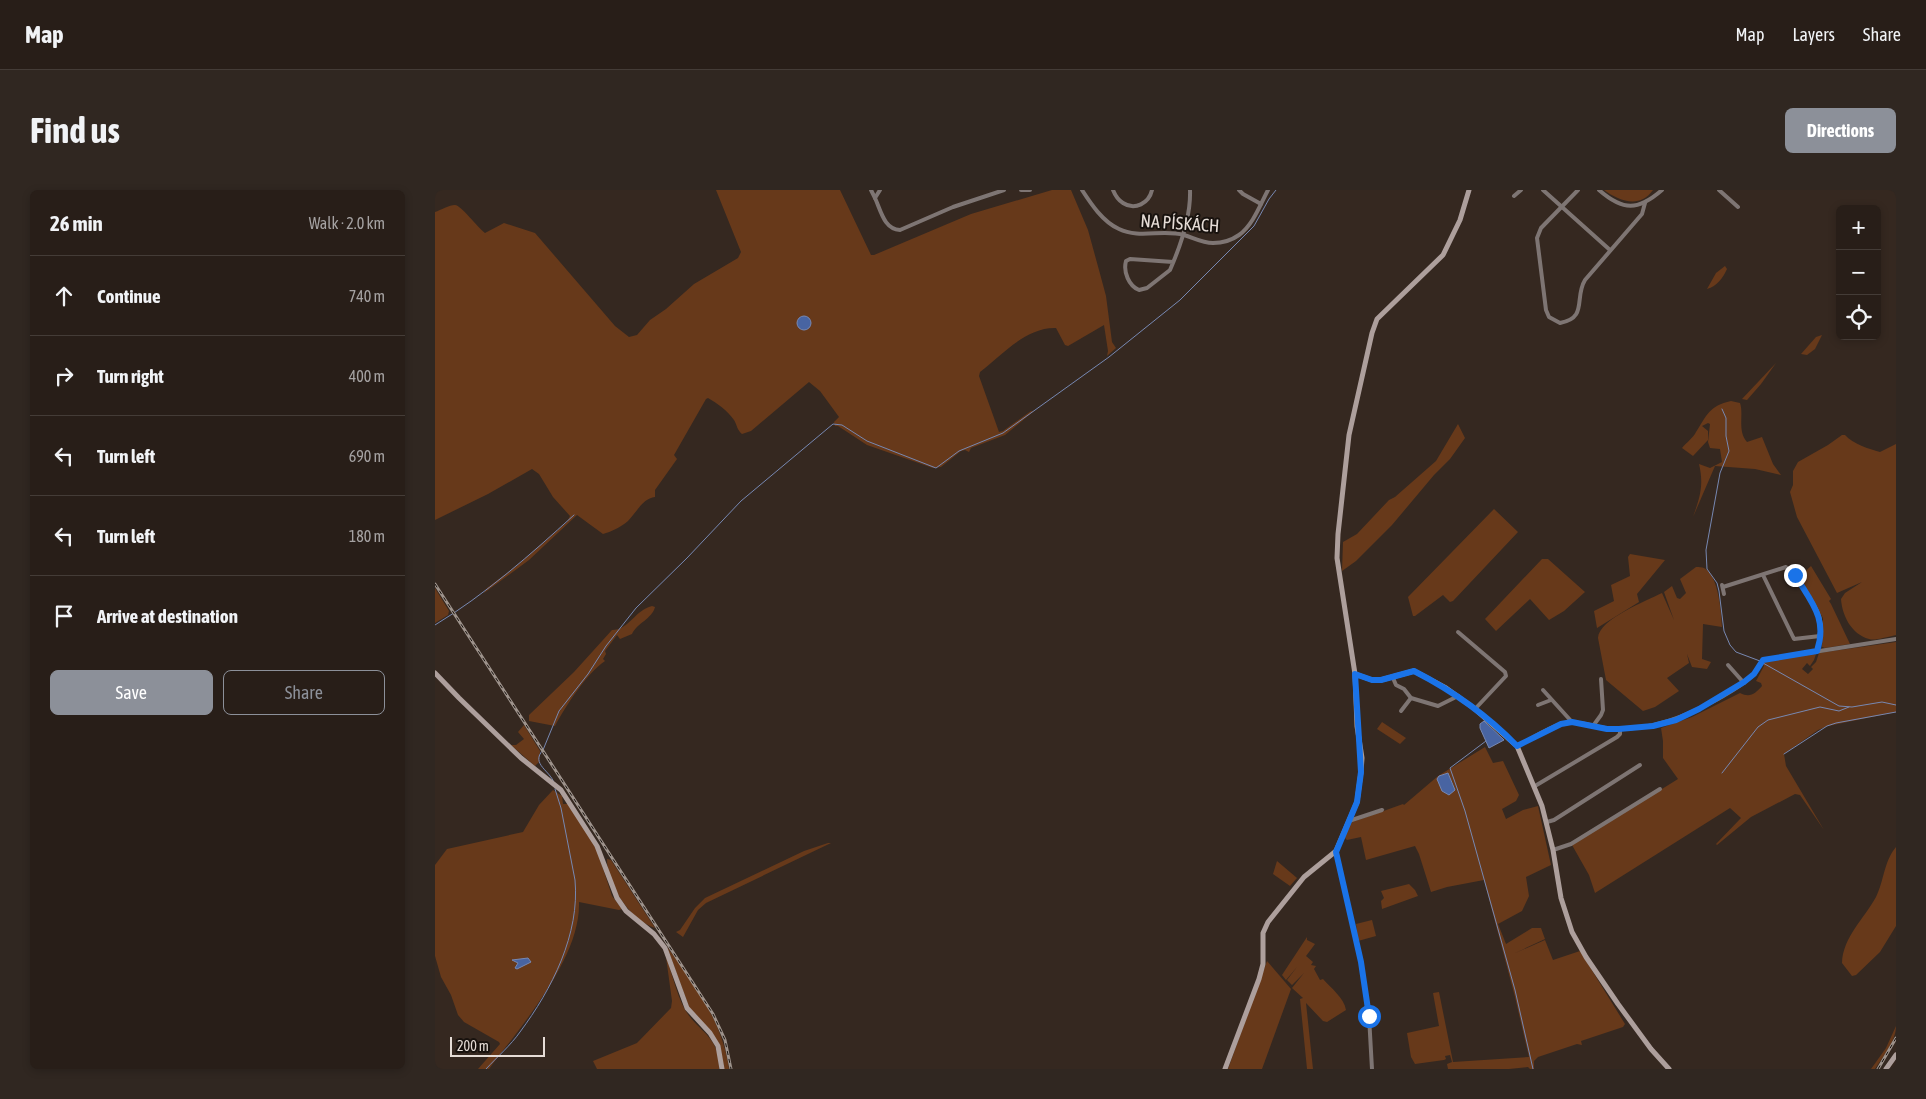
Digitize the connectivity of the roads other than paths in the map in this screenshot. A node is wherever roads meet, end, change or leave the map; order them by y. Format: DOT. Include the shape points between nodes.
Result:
graph roads {
  1 [pos="871,190"];
  2 [pos="880,190"];
  3 [pos="1004,190"];
  4 [pos="1021,190"];
  5 [pos="1030,190"];
  6 [pos="1082,190"];
  7 [pos="1113,190"];
  8 [pos="1152,190"];
  9 [pos="1190,190"];
  10 [pos="1239,190"];
  11 [pos="1268,190"];
  12 [pos="1469,190"];
  13 [pos="1521,190"];
  14 [pos="1543,190"];
  15 [pos="1578,190"];
  16 [pos="1599,190"];
  17 [pos="1662,190"];
  18 [pos="1719,190"];
  19 [pos="1514,196"];
  20 [pos="875,198"];
  21 [pos="1645,203"];
  22 [pos="1261,204"];
  23 [pos="1562,206"];
  24 [pos="1738,207"];
  25 [pos="1182,235"];
  26 [pos="1610,250"];
  27 [pos="1173,262"];
  28 [pos="1763,574"];
  29 [pos="1724,594"];
  30 [pos="1458,632"];
  31 [pos="1820,636"];
  32 [pos="1896,639"];
  33 [pos="1817,651"];
  34 [pos="1728,665"];
  35 [pos="435,673"];
  36 [pos="1355,674"];
  37 [pos="1393,678"];
  38 [pos="1601,679"];
  39 [pos="1744,682"];
  40 [pos="1543,690"];
  41 [pos="1458,696"];
  42 [pos="1411,698"];
  43 [pos="1551,700"];
  44 [pos="1539,705"];
  45 [pos="1475,708"];
  46 [pos="1401,711"];
  47 [pos="1572,722"];
  48 [pos="1593,726"];
  49 [pos="1619,729"];
  50 [pos="1517,746"];
  51 [pos="1640,765"];
  52 [pos="1535,786"];
  53 [pos="1660,789"];
  54 [pos="1382,810"];
  55 [pos="1349,821"];
  56 [pos="1547,822"];
  57 [pos="1553,850"];
  58 [pos="1336,852"];
  59 [pos="1896,1055"];
  60 [pos="721,1069"];
  61 [pos="1225,1069"];
  62 [pos="1372,1069"];
  63 [pos="1669,1069"];
  64 [pos="1886,1069"];
  1 -- 20 [label="street"];
  2 -- 20 [label="street"];
  3 -- 20 [label="street" via="900,230 893,230 887,225"];
  4 -- 5 [label="street"];
  6 -- 25 [label="street, NA PÍSKÁCH" via="1107,221 1120,230 1136,234"];
  7 -- 8 [label="street" via="1121,202 1132,206 1149,199"];
  9 -- 25 [label="street"];
  10 -- 22 [label="street"];
  11 -- 22 [label="street, NA PÍSKÁCH"];
  12 -- 36 [label="street" via="1453,235 1439,260 1377,319 1372,333 1343,482 1337,558"];
  13 -- 19 [label="street"];
  14 -- 23 [label="street"];
  15 -- 23 [label="street"];
  16 -- 21 [label="street" via="1623,205"];
  17 -- 21 [label="street"];
  18 -- 24 [label="street"];
  21 -- 26 [label="street" via="1642,214"];
  22 -- 25 [label="street, NA PÍSKÁCH" via="1248,227 1230,239 1207,242"];
  23 -- 26 [label="street"];
  23 -- 26 [label="street" via="1541,228 1537,238 1549,316 1560,323 1574,318 1579,310 1583,284"];
  25 -- 27 [label="street"];
  27 -- 27 [label="street" via="1168,272 1141,290 1131,285 1125,268 1126,261 1130,259"];
  28 -- 29 [label="street" via="1722,586"];
  28 -- 31 [label="street" via="1794,639"];
  28 -- 31 [label="street" via="1783,567 1790,570 1820,617"];
  30 -- 45 [label="street" via="1506,676"];
  31 -- 33 [label="street"];
  32 -- 33 [label="street"];
  33 -- 39 [label="street" via="1763,660"];
  34 -- 39 [label="street"];
  35 -- 60 [label="street" via="521,758 561,790 597,846 617,898 665,948 683,999 719,1046"];
  36 -- 37 [label="street" via="1372,680"];
  36 -- 55 [label="street" via="1361,772 1357,802"];
  37 -- 41 [label="street" via="1414,671"];
  37 -- 42 [label="street"];
  38 -- 48 [label="street" via="1603,710"];
  39 -- 49 [label="street" via="1689,715 1653,726"];
  40 -- 43 [label="street"];
  41 -- 42 [label="street" via="1438,706"];
  41 -- 45 [label="street"];
  42 -- 46 [label="street"];
  43 -- 44 [label="street"];
  43 -- 47 [label="street"];
  45 -- 50 [label="street"];
  47 -- 48 [label="street"];
  47 -- 50 [label="street" via="1561,724"];
  48 -- 49 [label="street"];
  49 -- 52 [label="street" via="1617,737"];
  50 -- 52 [label="street"];
  51 -- 56 [label="street"];
  52 -- 56 [label="street"];
  53 -- 57 [label="street" via="1571,844"];
  54 -- 55 [label="street"];
  55 -- 58 [label="street"];
  56 -- 57 [label="street"];
  57 -- 63 [label="street" via="1561,898 1572,932 1618,1004"];
  58 -- 61 [label="street" via="1304,877 1263,933 1263,964 1259,979"];
  58 -- 62 [label="street" via="1361,962"];
  59 -- 64 [label="street"];
}
